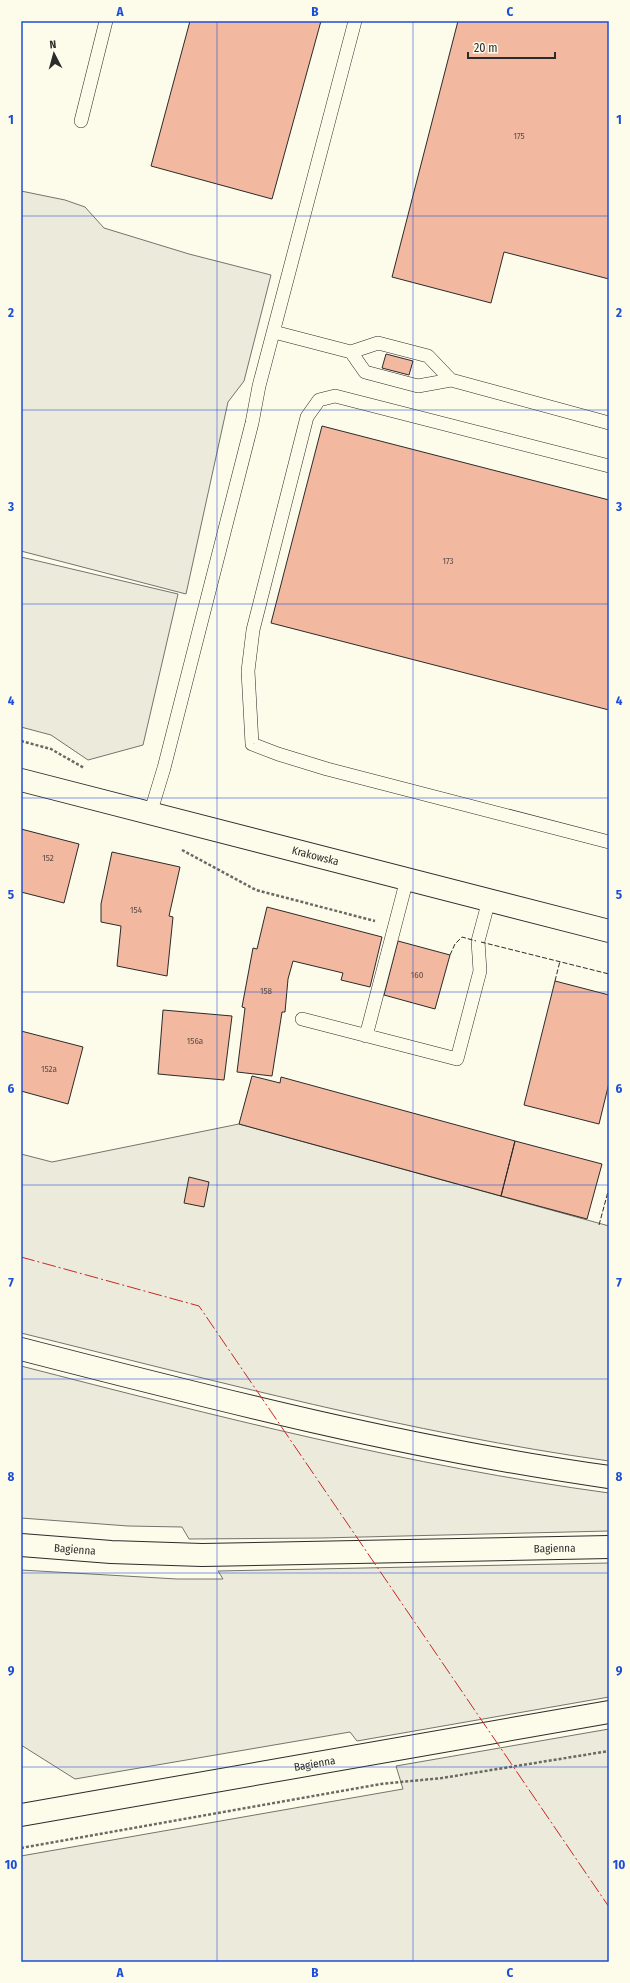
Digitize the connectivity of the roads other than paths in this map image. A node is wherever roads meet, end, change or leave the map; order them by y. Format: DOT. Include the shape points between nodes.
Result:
graph roads {
  1 [pos="106,21"];
  2 [pos="355,21"];
  3 [pos="81,121"];
  4 [pos="274,332"];
  5 [pos="350,352"];
  6 [pos="451,380"];
  7 [pos="609,423"];
  8 [pos="609,466"];
  9 [pos="21,780"];
  10 [pos="150,814"];
  11 [pos="609,842"];
  12 [pos="406,879"];
  13 [pos="489,900"];
  14 [pos="609,932"];
  15 [pos="302,1019"];
  16 [pos="366,1036"];
  17 [pos="21,1349"];
  18 [pos="609,1478"];
  19 [pos="21,1545"];
  20 [pos="609,1547"];
  21 [pos="609,1712"];
  22 [pos="21,1815"];
  1 -- 3 [label="lane"];
  2 -- 4 [label="lane"];
  4 -- 5 [label="lane"];
  4 -- 10 [label="lane" via="166,760"];
  5 -- 6 [label="lane" via="365,372 418,386"];
  5 -- 6 [label="lane" via="378,343 428,356"];
  6 -- 7 [label="lane"];
  8 -- 11 [label="lane" via="335,396 318,400 308,417 253,630 248,665 252,744 327,769"];
  9 -- 10 [label="main road, Krakowska"];
  10 -- 12 [label="main road, Krakowska"];
  12 -- 13 [label="main road, Krakowska"];
  12 -- 16 [label="lane"];
  13 -- 14 [label="main road, Krakowska"];
  13 -- 16 [label="lane" via="478,941 480,971 457,1059"];
  15 -- 16 [label="lane"];
  17 -- 18 [label="main road" via="349,1430 465,1454"];
  19 -- 20 [label="main road, Bagienna" via="111,1552 202,1555"];
  21 -- 22 [label="main road, Bagienna"];
}
